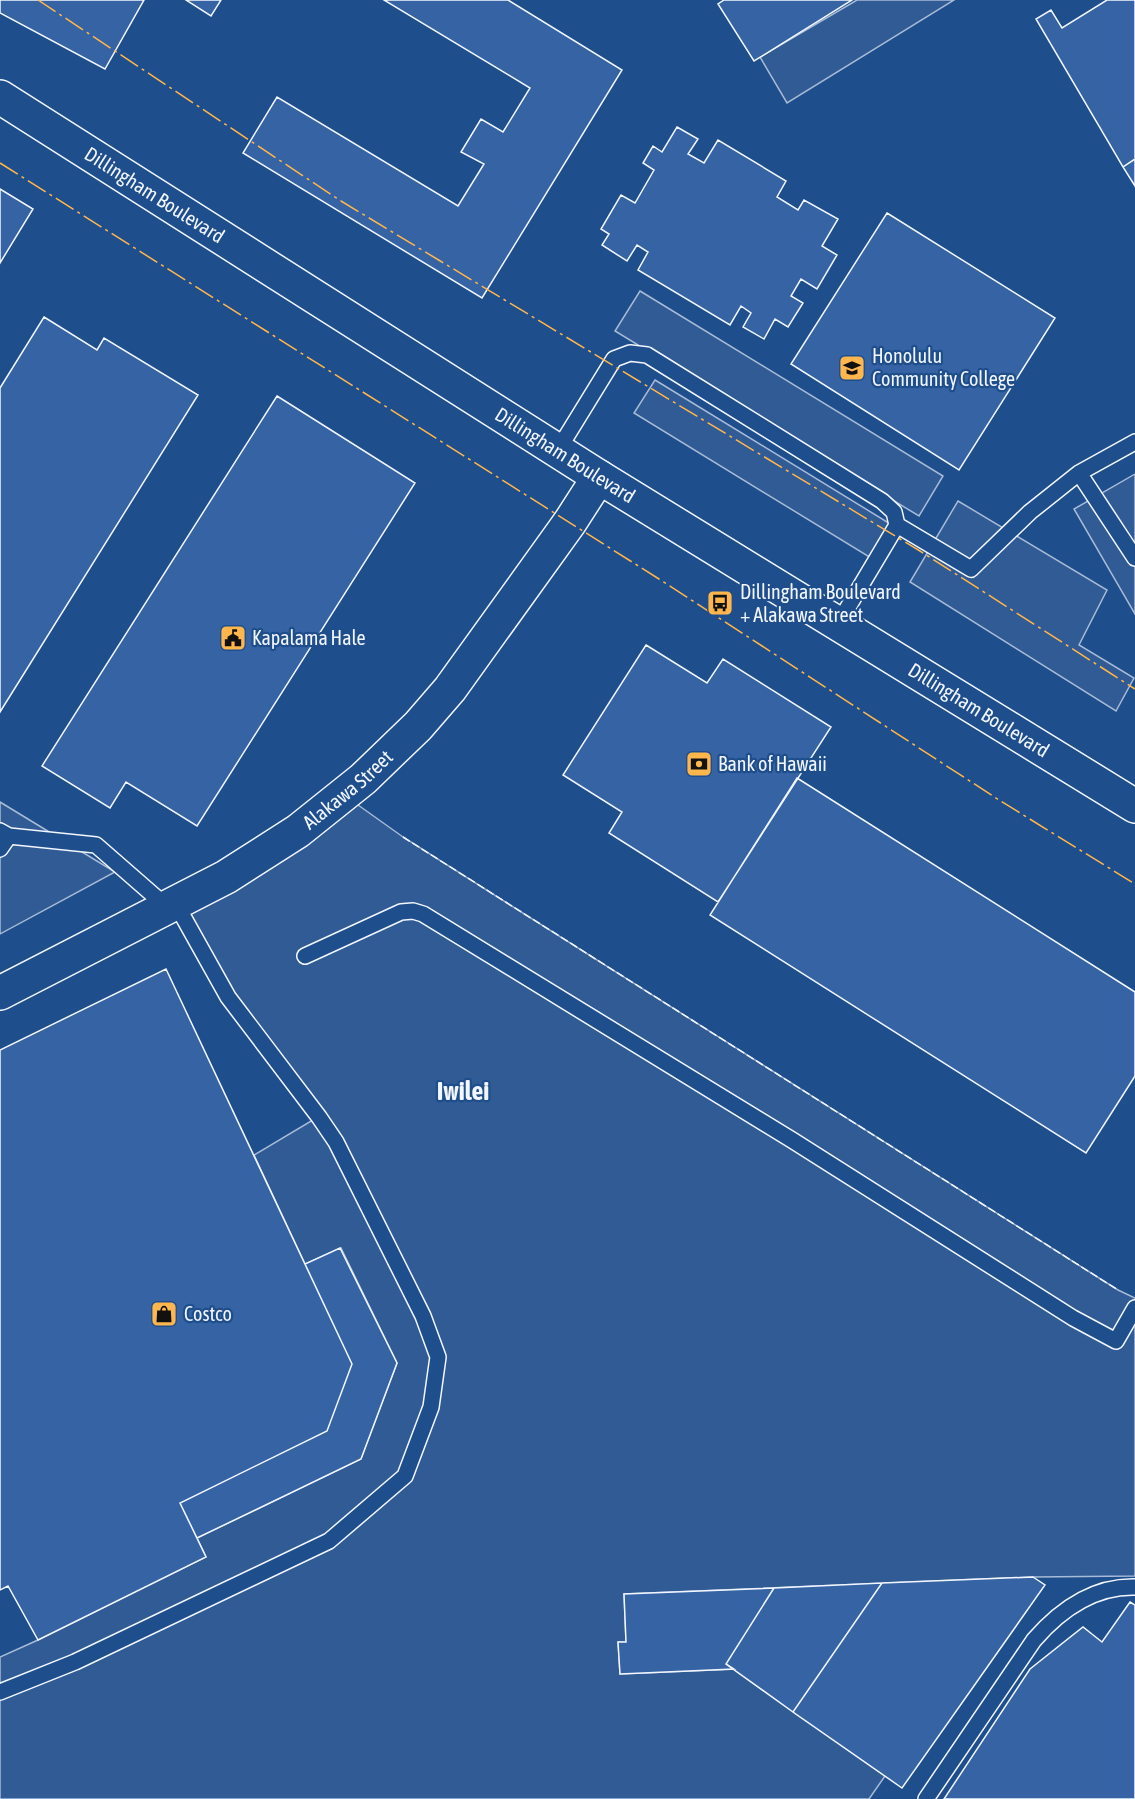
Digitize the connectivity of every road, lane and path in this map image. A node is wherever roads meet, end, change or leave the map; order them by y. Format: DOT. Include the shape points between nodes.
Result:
graph roads {
  1 [pos="0,97"];
  2 [pos="1135,442"];
  3 [pos="558,450"];
  4 [pos="1079,472"];
  5 [pos="599,477"];
  6 [pos="897,525"];
  7 [pos="1135,558"];
  8 [pos="838,624"];
  9 [pos="1135,806"];
  10 [pos="4,833"];
  11 [pos="0,849"];
  12 [pos="172,905"];
  13 [pos="305,956"];
  14 [pos="0,993"];
  15 [pos="1135,1308"];
  16 [pos="1135,1587"];
  17 [pos="0,1692"];
  18 [pos="926,1799"];
  1 -- 3 [label="main road, Dillingham Boulevard"];
  2 -- 4 [label="lane"];
  3 -- 5 [label="main road, Dillingham Boulevard"];
  3 -- 6 [label="lane" via="614,359 630,353 647,355 882,501 894,512"];
  4 -- 6 [label="lane" via="971,568"];
  4 -- 7 [label="lane"];
  5 -- 8 [label="main road, Dillingham Boulevard"];
  5 -- 12 [label="main road, Alakawa Street" via="450,689 412,733 305,825 226,877"];
  6 -- 8 [label="lane"];
  8 -- 9 [label="main road, Dillingham Boulevard"];
  10 -- 11 [label="lane"];
  10 -- 12 [label="lane" via="96,845"];
  12 -- 14 [label="main road, Alakawa Street"];
  12 -- 17 [label="lane" via="228,997 336,1142 423,1316 438,1357 431,1407 405,1476 329,1541 75,1662"];
  13 -- 15 [label="lane" via="401,912 423,914 1073,1318 1116,1341"];
  16 -- 18 [label="lane" via="1085,1598 1048,1624"];
}
